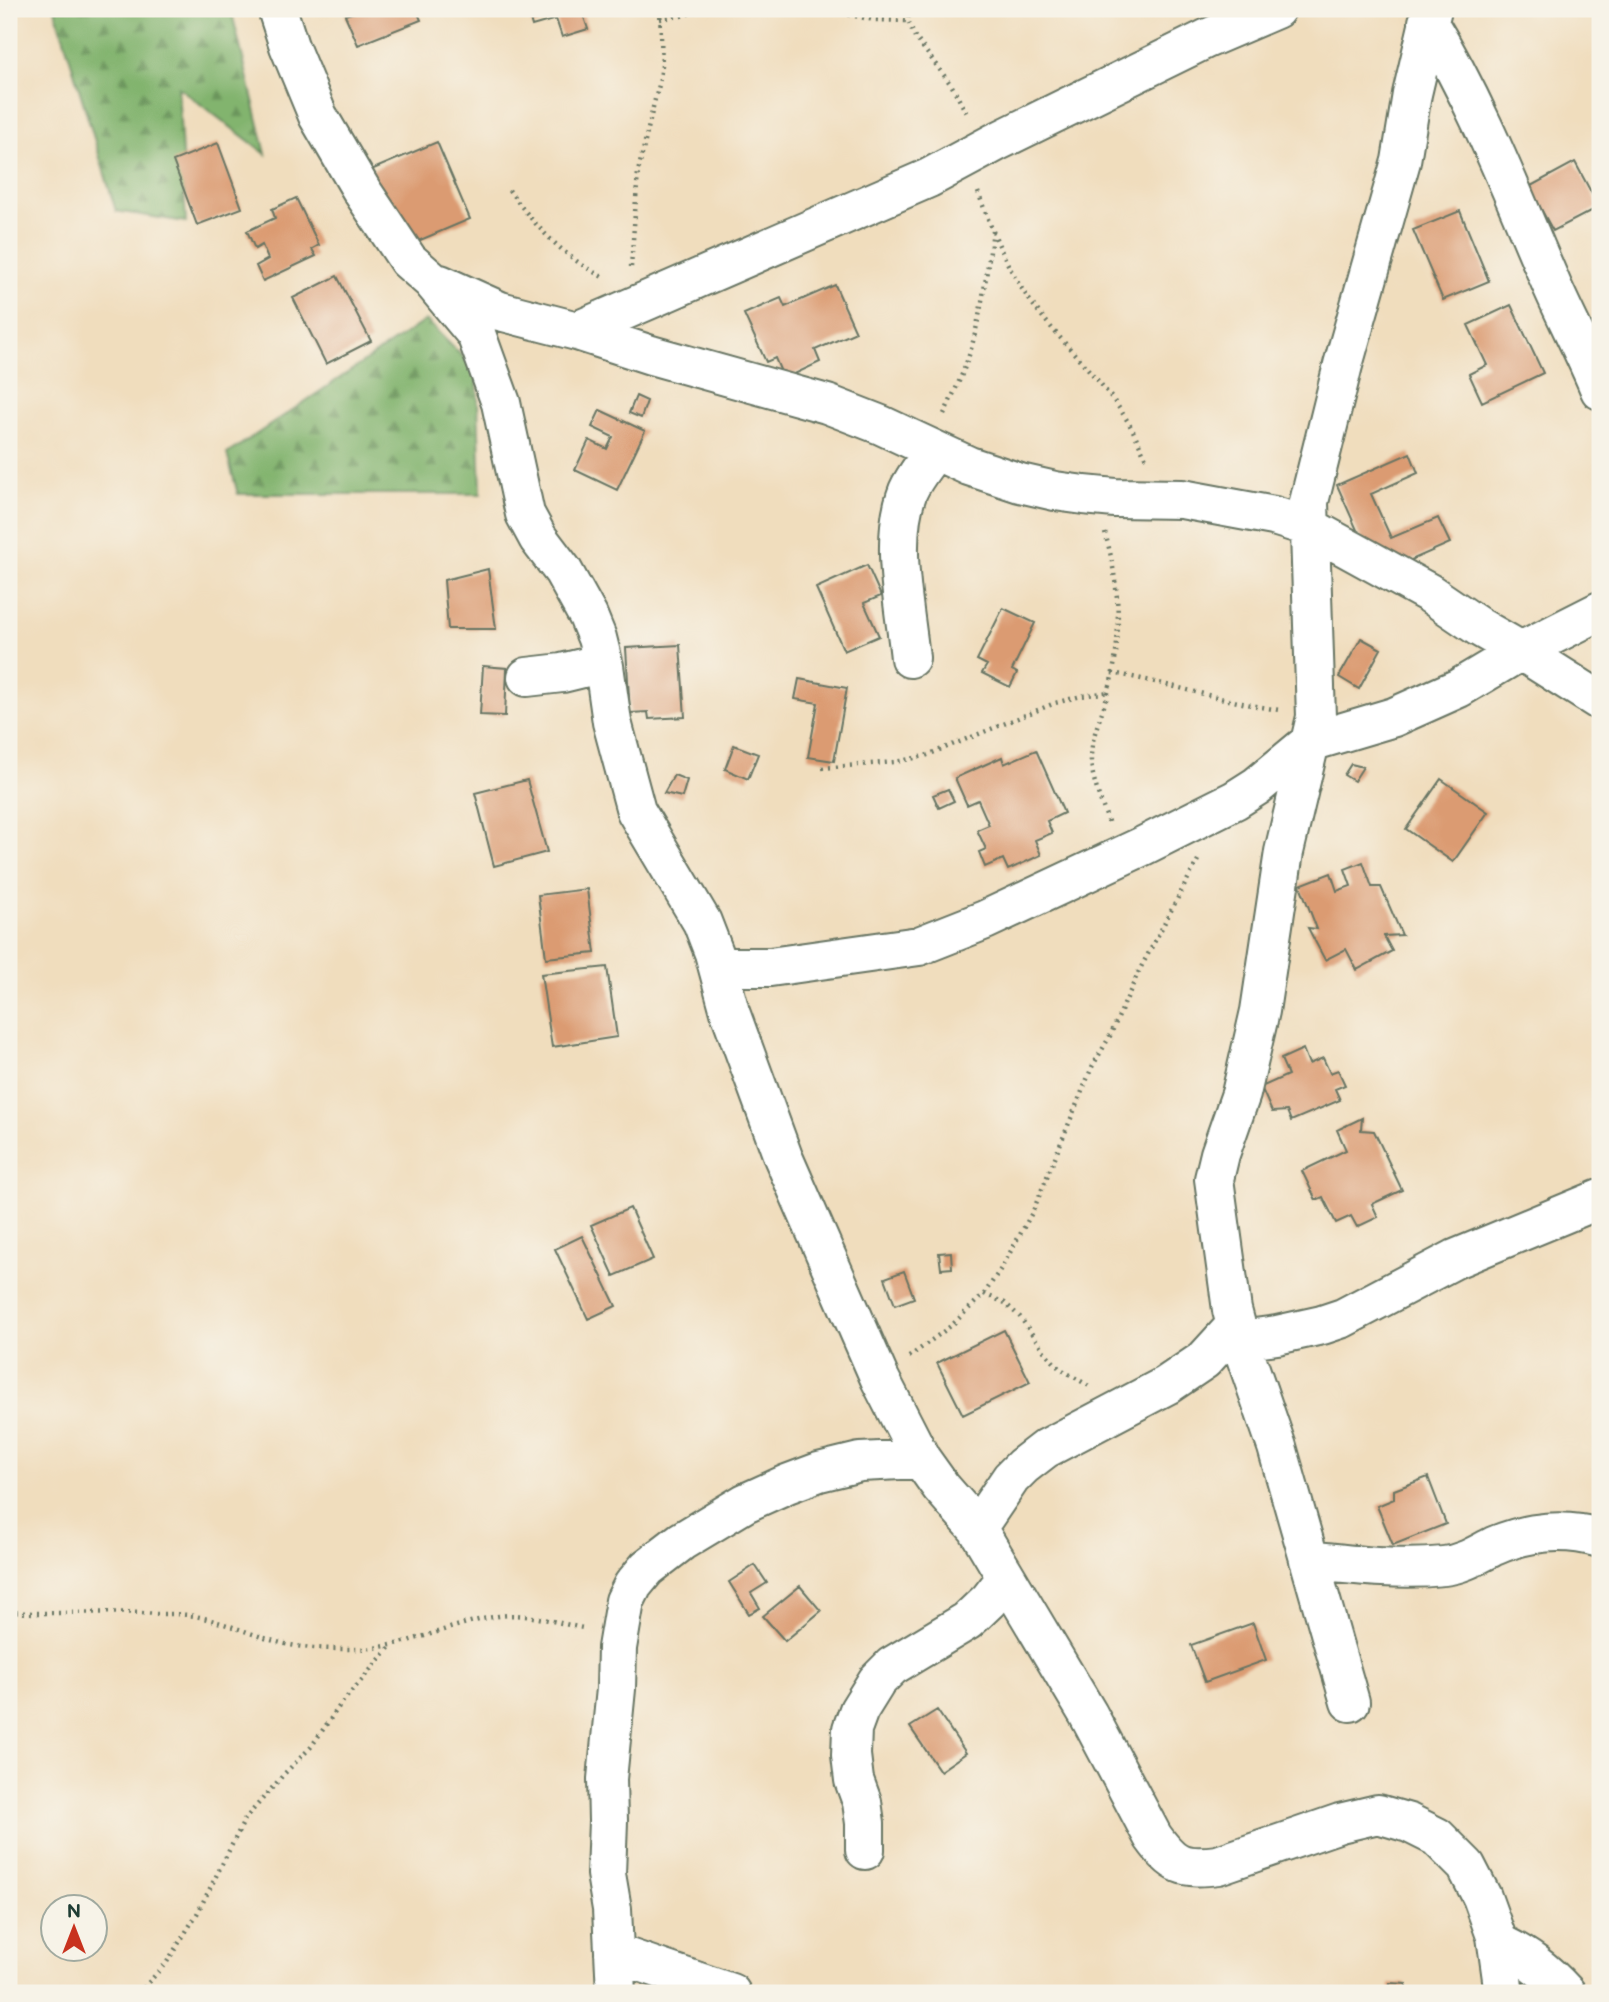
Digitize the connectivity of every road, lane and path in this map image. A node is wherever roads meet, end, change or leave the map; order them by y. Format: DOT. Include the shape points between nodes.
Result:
graph roads {
  1 [pos="278,9"];
  2 [pos="660,9"];
  3 [pos="705,9"];
  4 [pos="821,9"];
  5 [pos="909,9"];
  6 [pos="1276,9"];
  7 [pos="1430,15"];
  8 [pos="660,19"];
  9 [pos="908,21"];
  10 [pos="970,155"];
  11 [pos="509,190"];
  12 [pos="993,230"];
  13 [pos="432,281"];
  14 [pos="630,298"];
  15 [pos="577,331"];
  16 [pos="1600,390"];
  17 [pos="930,449"];
  18 [pos="1091,496"];
  19 [pos="1157,499"];
  20 [pos="1309,527"];
  21 [pos="1600,611"];
  22 [pos="1521,651"];
  23 [pos="910,657"];
  24 [pos="603,663"];
  25 [pos="1112,673"];
  26 [pos="527,677"];
  27 [pos="1108,692"];
  28 [pos="1600,701"];
  29 [pos="1313,729"];
  30 [pos="822,768"];
  31 [pos="1201,855"];
  32 [pos="1120,856"];
  33 [pos="718,967"];
  34 [pos="1600,1199"];
  35 [pos="984,1294"];
  36 [pos="1238,1332"];
  37 [pos="880,1379"];
  38 [pos="1119,1409"];
  39 [pos="921,1459"];
  40 [pos="977,1528"];
  41 [pos="1600,1538"];
  42 [pos="1309,1560"];
  43 [pos="1006,1578"];
  44 [pos="9,1612"];
  45 [pos="618,1636"];
  46 [pos="390,1647"];
  47 [pos="1350,1702"];
  48 [pos="865,1850"];
  49 [pos="1497,1942"];
  50 [pos="614,1953"];
  51 [pos="139,1993"];
  52 [pos="616,1993"];
  53 [pos="731,1993"];
  54 [pos="1504,1993"];
  55 [pos="1566,1993"];
  1 -- 13 [label="street" via="318,116 408,260"];
  2 -- 8 [label="path"];
  3 -- 8 [label="path"];
  4 -- 9 [label="path" via="874,20"];
  5 -- 9 [label="path"];
  6 -- 10 [label="street"];
  7 -- 16 [label="street"];
  7 -- 20 [label="street" via="1401,161 1309,502"];
  8 -- 14 [label="path" via="662,65 639,172"];
  9 -- 10 [label="path" via="965,108 971,126"];
  10 -- 12 [label="path"];
  10 -- 14 [label="street" via="929,178"];
  11 -- 14 [label="path" via="556,246"];
  12 -- 17 [label="path" via="970,350"];
  12 -- 19 [label="path" via="1022,288 1130,426 1148,462"];
  13 -- 15 [label="street" via="500,311"];
  13 -- 24 [label="street" via="476,334 502,403 525,514 588,616"];
  14 -- 15 [label="street"];
  15 -- 17 [label="street" via="827,404"];
  17 -- 18 [label="street" via="1007,479"];
  17 -- 23 [label="street" via="908,491 899,536"];
  18 -- 19 [label="street"];
  18 -- 25 [label="path" via="1116,576"];
  19 -- 20 [label="street" via="1182,499"];
  20 -- 22 [label="street" via="1429,593"];
  20 -- 29 [label="street"];
  21 -- 22 [label="street"];
  22 -- 28 [label="street"];
  22 -- 29 [label="street" via="1460,688 1405,712"];
  24 -- 26 [label="street"];
  24 -- 33 [label="street" via="612,722 636,811 702,922"];
  25 -- 27 [label="path"];
  25 -- 29 [label="path" via="1230,702"];
  27 -- 30 [label="path" via="1055,703 925,755"];
  27 -- 32 [label="path" via="1092,741 1091,763"];
  29 -- 32 [label="street" via="1257,786"];
  29 -- 36 [label="street" via="1284,852 1260,1011 1241,1094 1214,1179"];
  31 -- 35 [label="path" via="1092,1067 1033,1211"];
  32 -- 33 [label="street" via="919,946 770,967"];
  33 -- 37 [label="street" via="783,1157"];
  34 -- 36 [label="street" via="1455,1259 1343,1318 1277,1335"];
  35 -- 37 [label="path" via="952,1325"];
  35 -- 38 [label="path" via="1005,1303 1020,1317 1059,1368"];
  36 -- 38 [label="street" via="1167,1385"];
  36 -- 42 [label="street"];
  37 -- 39 [label="street"];
  38 -- 40 [label="street" via="1023,1466"];
  39 -- 40 [label="street"];
  39 -- 45 [label="street" via="860,1462 820,1472 745,1503 647,1568 625,1601"];
  40 -- 43 [label="street"];
  41 -- 42 [label="street" via="1554,1531 1524,1536 1447,1566 1373,1568"];
  42 -- 47 [label="street"];
  43 -- 48 [label="street" via="967,1621 892,1666 859,1710 852,1729 851,1755 853,1780 862,1802"];
  43 -- 49 [label="street" via="1088,1714 1153,1837 1178,1863 1186,1867 1218,1864 1378,1814 1437,1837 1466,1866"];
  44 -- 46 [label="path" via="126,1611 193,1616 284,1644"];
  45 -- 46 [label="path" via="516,1615"];
  45 -- 50 [label="street" via="607,1779 606,1874"];
  46 -- 51 [label="path" via="340,1704 311,1747 245,1819 197,1914 167,1962"];
  49 -- 54 [label="street"];
  49 -- 55 [label="street" via="1523,1955"];
  50 -- 52 [label="street"];
  50 -- 53 [label="street"];
}
